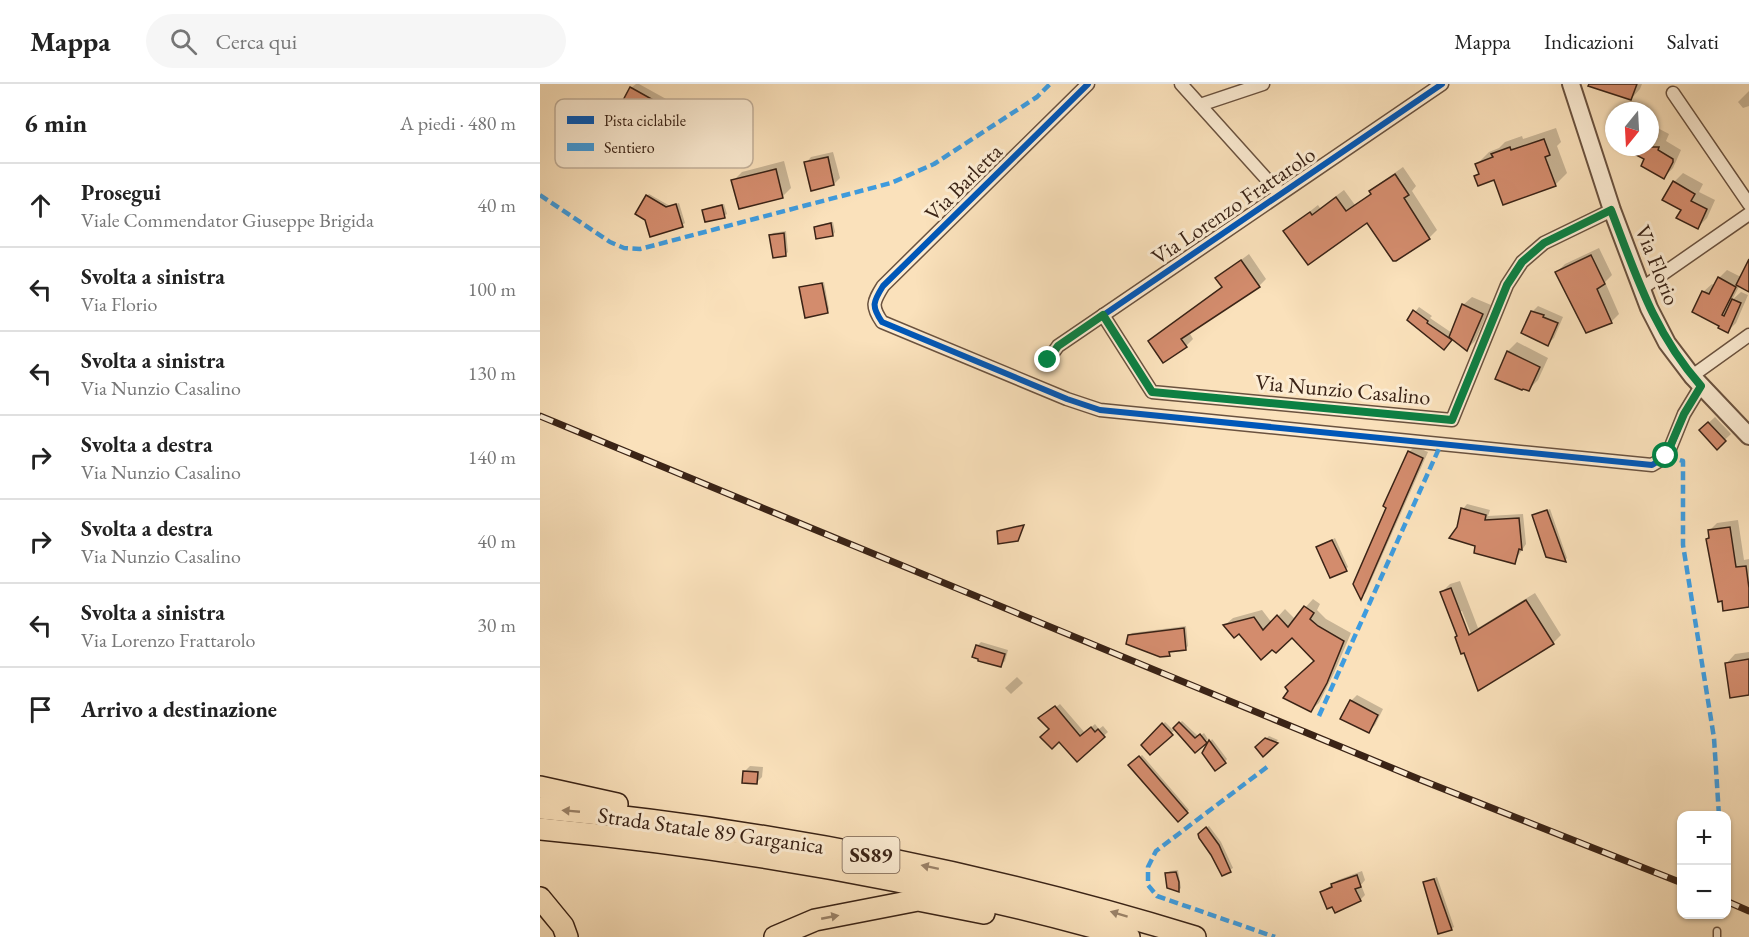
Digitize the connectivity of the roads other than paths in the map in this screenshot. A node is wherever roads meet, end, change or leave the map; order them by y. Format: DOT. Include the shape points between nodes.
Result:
graph roads {
  1 [pos="1088,84"];
  2 [pos="1181,84"];
  3 [pos="1263,84"];
  4 [pos="1442,84"];
  5 [pos="1571,84"];
  6 [pos="1672,93"];
  7 [pos="1200,105"];
  8 [pos="1280,194"];
  9 [pos="1749,204"];
  10 [pos="1611,210"];
  11 [pos="1749,214"];
  12 [pos="1641,290"];
  13 [pos="1103,315"];
  14 [pos="1749,335"];
  15 [pos="1048,360"];
  16 [pos="1697,381"];
  17 [pos="1749,436"];
  18 [pos="540,788"];
  19 [pos="540,808"];
  20 [pos="540,829"];
  21 [pos="755,834"];
  22 [pos="540,898"];
  23 [pos="567,937"];
  24 [pos="776,937"];
  25 [pos="1108,937"];
  26 [pos="1129,937"];
  27 [pos="1195,937"];
  1 -- 16 [label="street, Via Barletta" via="883,286 874,300 874,312 882,322 1100,410 1652,465 1666,456"];
  2 -- 7 [label="street"];
  3 -- 7 [label="street"];
  4 -- 8 [label="street, Via Lorenzo Frattarolo"];
  5 -- 10 [label="street, Via Florio"];
  6 -- 9 [label="street"];
  7 -- 8 [label="street"];
  8 -- 13 [label="street, Via Lorenzo Frattarolo"];
  10 -- 12 [label="street, Via Florio"];
  10 -- 13 [label="street, Via Nunzio Casalino" via="1544,243 1522,262 1507,285 1452,420 1152,392"];
  11 -- 12 [label="street"];
  12 -- 16 [label="street, Via Florio" via="1667,343"];
  13 -- 15 [label="street, Via Lorenzo Frattarolo" via="1058,346"];
  14 -- 16 [label="street"];
  16 -- 17 [label="street, Via Florio"];
  18 -- 21 [label="highway, SS89"];
  21 -- 19 [label="highway, Strada Statale 89 Garganica / SS89, one-way"];
  20 -- 26 [label="highway, Strada Statale 89 Garganica / SS89" via="685,844 846,870 988,900"];
  27 -- 21 [label="highway, Strada Statale 89 Garganica / SS89, one-way" via="928,866"];
  22 -- 23 [label="highway"];
  24 -- 25 [label="highway, one-way" via="815,920 918,900"];
}
